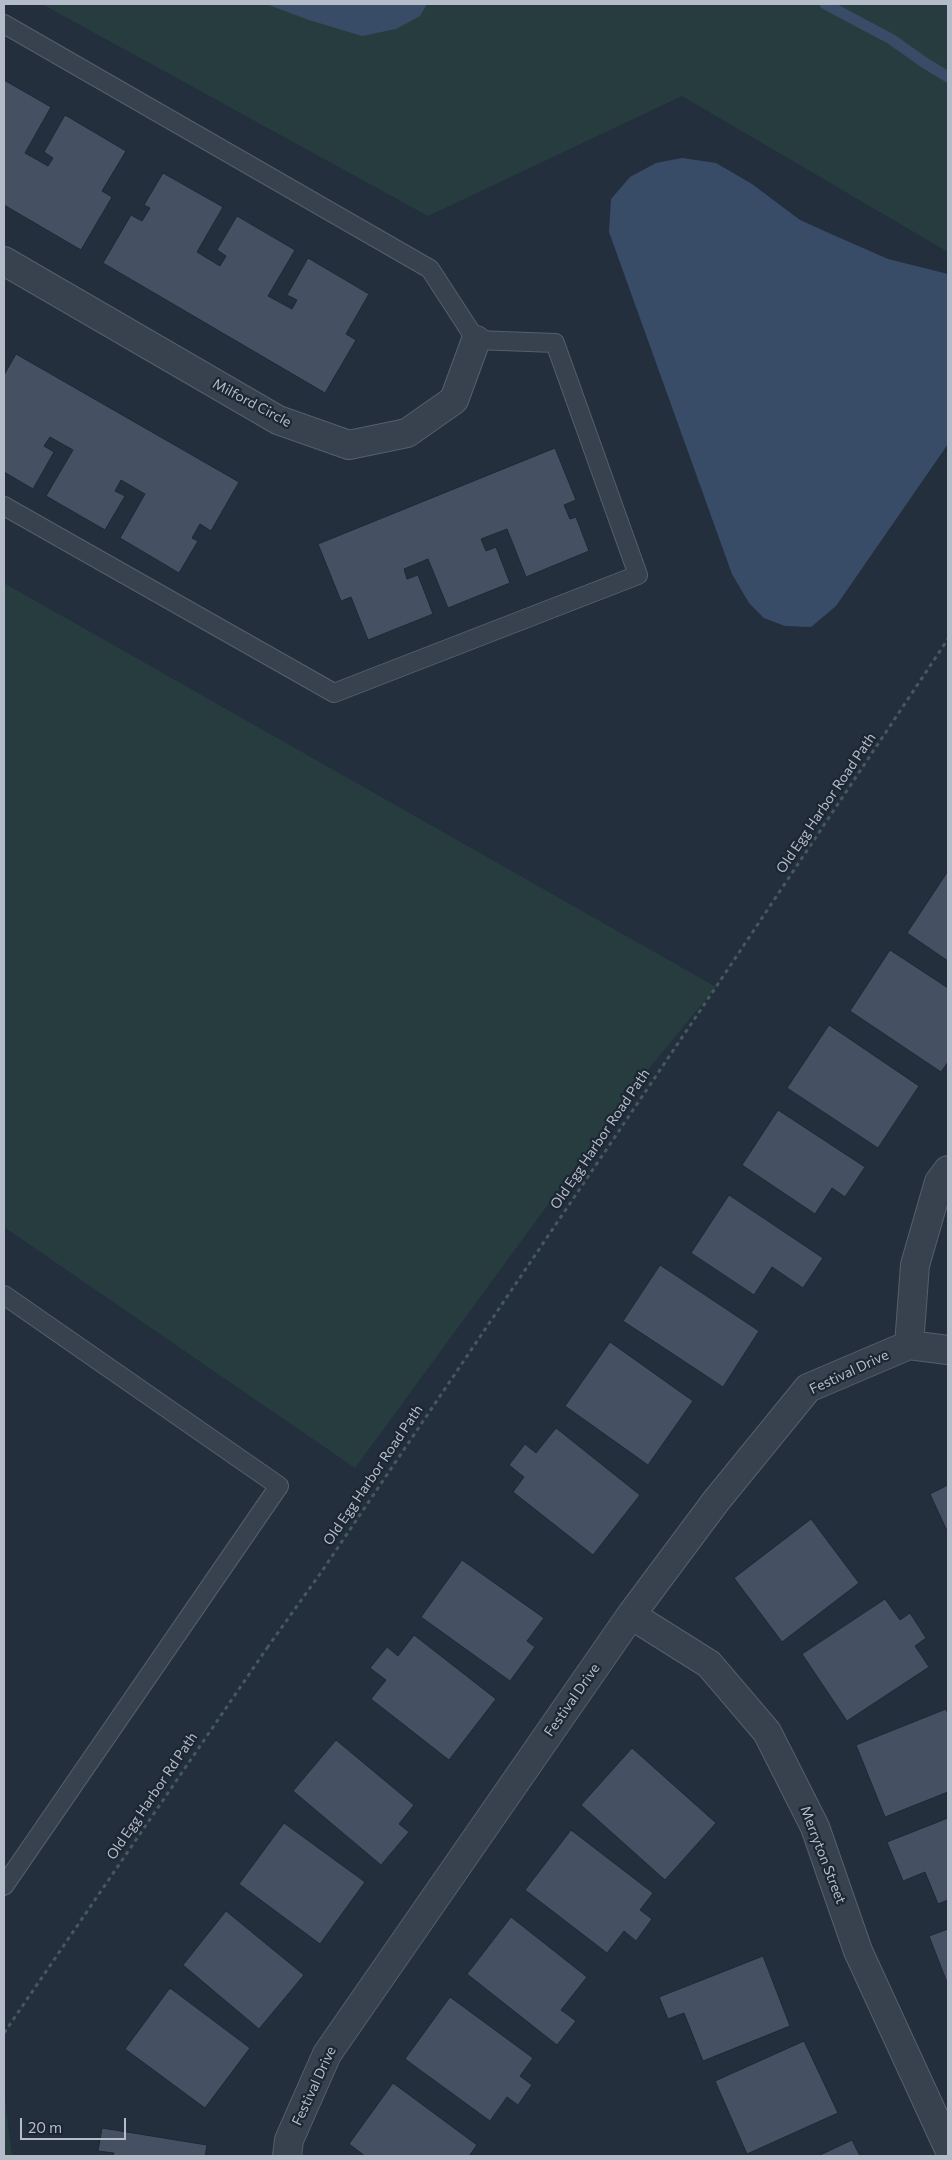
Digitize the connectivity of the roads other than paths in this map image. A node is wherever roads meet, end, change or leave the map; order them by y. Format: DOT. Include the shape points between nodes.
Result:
graph roads {
  1 [pos="4,24"];
  2 [pos="4,262"];
  3 [pos="476,340"];
  4 [pos="4,506"];
  5 [pos="948,1170"];
  6 [pos="4,1295"];
  7 [pos="909,1345"];
  8 [pos="948,1350"];
  9 [pos="631,1615"];
  10 [pos="4,1886"];
  11 [pos="948,2146"];
  12 [pos="288,2156"];
  1 -- 3 [label="lane" via="430,269"];
  2 -- 3 [label="street, Milford Circle" via="278,420 348,445 407,433 454,400"];
  3 -- 4 [label="lane" via="555,343 638,576 334,693"];
  5 -- 7 [label="street" via="939,1182 915,1265"];
  6 -- 10 [label="lane" via="279,1486"];
  7 -- 8 [label="street"];
  7 -- 9 [label="street, Festival Drive" via="808,1388 716,1501"];
  9 -- 11 [label="street, Merryton Street" via="709,1664 767,1732 815,1827 858,1951"];
  9 -- 12 [label="street, Festival Drive" via="327,2054 289,2140"];
}
